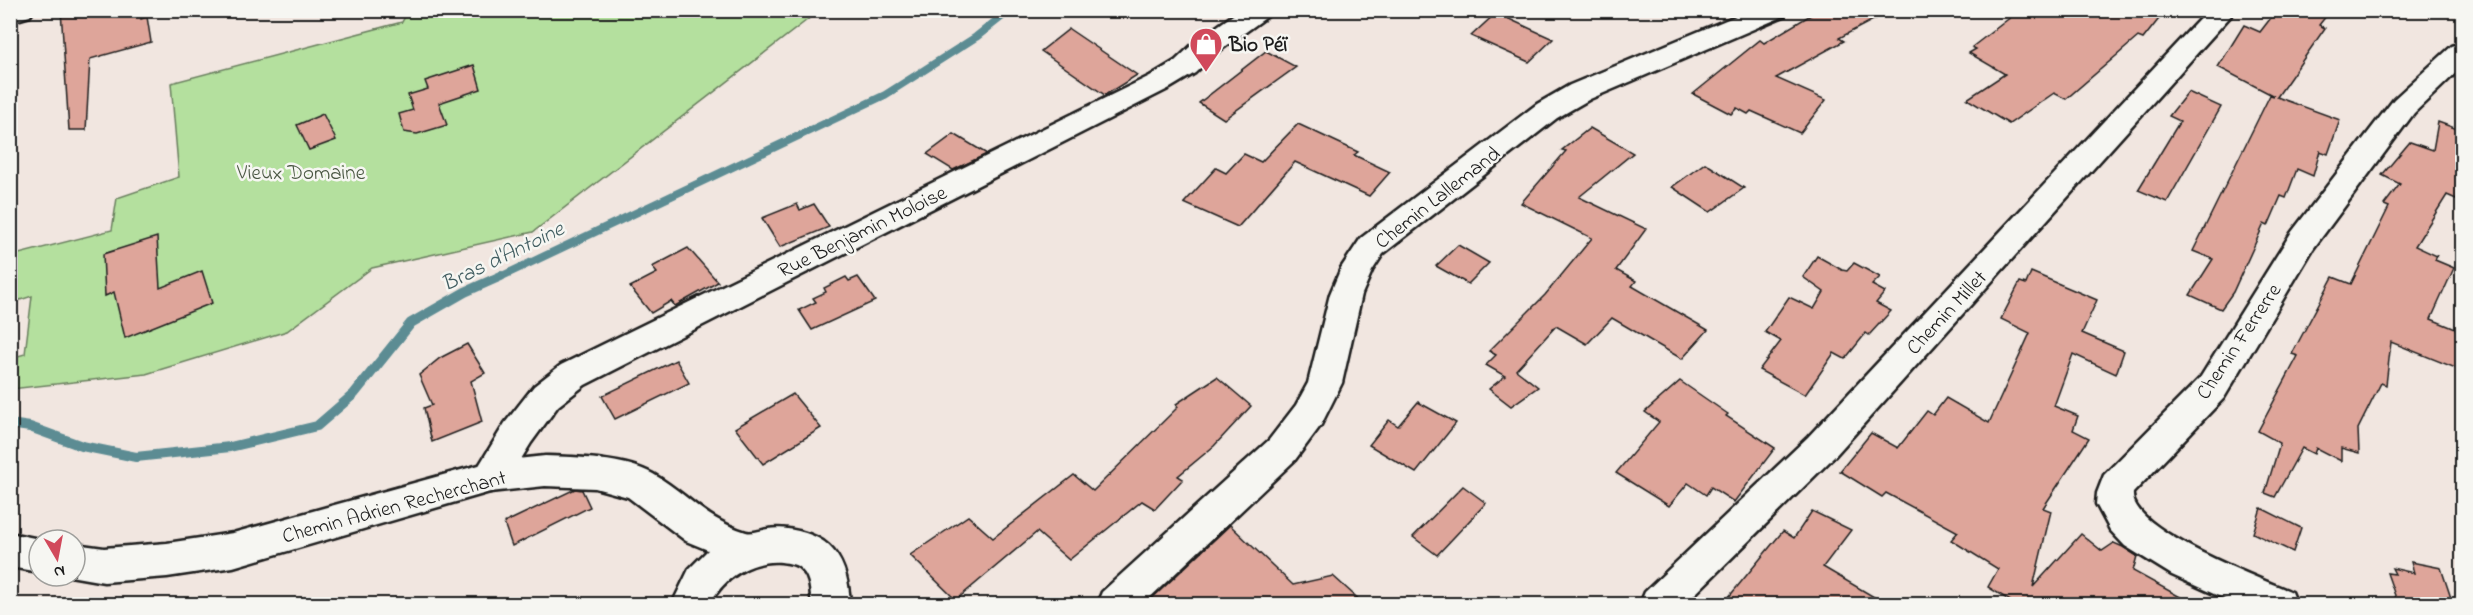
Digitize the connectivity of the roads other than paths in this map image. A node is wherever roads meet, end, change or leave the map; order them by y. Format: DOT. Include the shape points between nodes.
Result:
graph roads {
  1 [pos="21,10"];
  2 [pos="1259,10"];
  3 [pos="1775,10"];
  4 [pos="2223,10"];
  5 [pos="10,14"];
  6 [pos="2463,52"];
  7 [pos="490,477"];
  8 [pos="699,530"];
  9 [pos="747,549"];
  10 [pos="10,550"];
  11 [pos="27,553"];
  12 [pos="87,563"];
  13 [pos="712,570"];
  14 [pos="691,604"];
  15 [pos="832,604"];
  16 [pos="1116,604"];
  17 [pos="1659,604"];
  18 [pos="2278,604"];
  1 -- 5 [label="street"];
  2 -- 7 [label="street, Rue Benjamin Moloise" via="1161,82 573,375 546,396"];
  3 -- 16 [label="street, Chemin Lallemand" via="1580,92 1556,106 1372,246 1346,294 1325,383 1309,415 1282,450"];
  4 -- 17 [label="street, Chemin Millet" via="1821,447"];
  6 -- 18 [label="street, Chemin Ferrerre" via="2404,106 2302,241 2212,388 2117,486 2115,506 2125,523 2142,538"];
  7 -- 8 [label="street, Chemin Adrien Recherchant" via="545,471 616,477 639,484"];
  7 -- 12 [label="street, Chemin Adrien Recherchant" via="233,550 104,566"];
  8 -- 9 [label="street, Chemin Adrien Recherchant"];
  8 -- 13 [label="street"];
  9 -- 13 [label="street"];
  9 -- 15 [label="street" via="792,545 811,553 824,566 832,584"];
  10 -- 11 [label="street"];
  13 -- 14 [label="street"];
}
